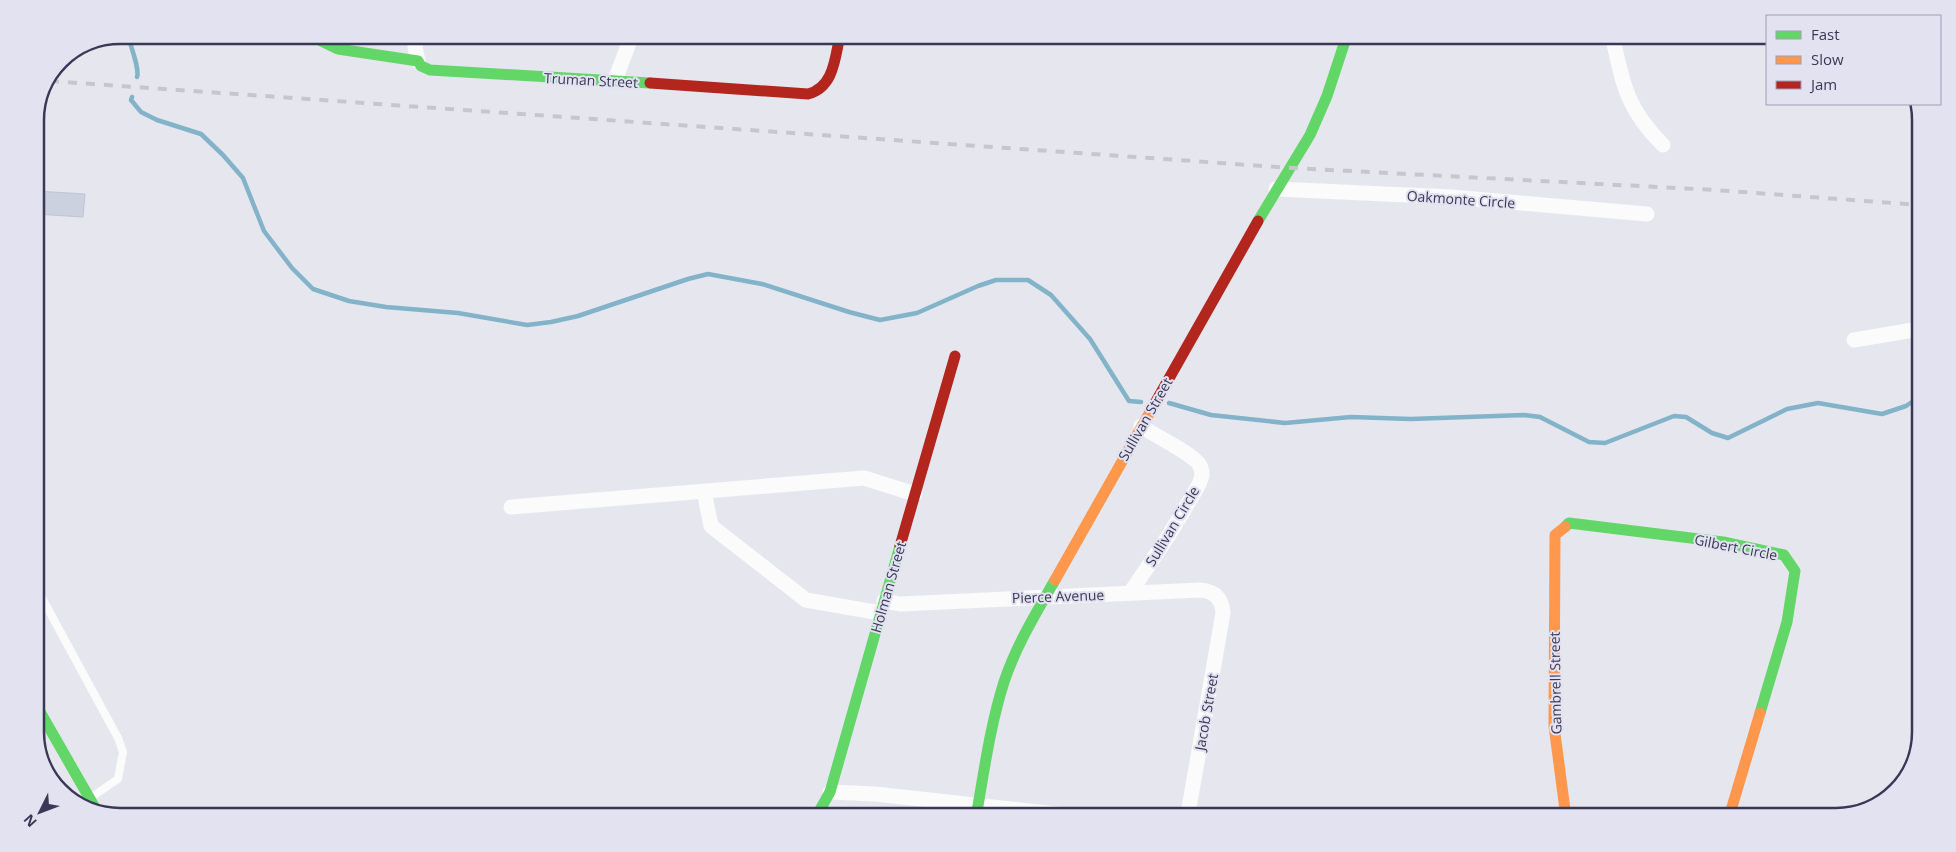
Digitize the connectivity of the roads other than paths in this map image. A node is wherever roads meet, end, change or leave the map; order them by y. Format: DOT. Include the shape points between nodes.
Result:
graph roads {
  1 [pos="328,44"];
  2 [pos="416,44"];
  3 [pos="629,44"];
  4 [pos="837,44"];
  5 [pos="1344,44"];
  6 [pos="1614,44"];
  7 [pos="418,60"];
  8 [pos="615,80"];
  9 [pos="1663,145"];
  10 [pos="1276,189"];
  11 [pos="1646,214"];
  12 [pos="1912,330"];
  13 [pos="1854,340"];
  14 [pos="955,356"];
  15 [pos="1141,426"];
  16 [pos="704,491"];
  17 [pos="915,494"];
  18 [pos="510,507"];
  19 [pos="1555,549"];
  20 [pos="1130,593"];
  21 [pos="1044,596"];
  22 [pos="44,602"];
  23 [pos="882,607"];
  24 [pos="1223,608"];
  25 [pos="44,719"];
  26 [pos="830,792"];
  27 [pos="90,798"];
  28 [pos="92,802"];
  29 [pos="821,808"];
  30 [pos="959,808"];
  31 [pos="978,808"];
  32 [pos="1190,808"];
  33 [pos="1565,808"];
  34 [pos="1733,808"];
  1 -- 7 [label="main road, Truman Street" via="338,49"];
  2 -- 7 [label="street"];
  3 -- 8 [label="street"];
  4 -- 8 [label="main road, Truman Street" via="826,85 815,94"];
  5 -- 10 [label="main road, Sullivan Street" via="1319,113 1292,168"];
  6 -- 9 [label="street" via="1628,96 1642,122"];
  7 -- 8 [label="main road, Truman Street" via="421,66 430,70"];
  10 -- 11 [label="street, Oakmonte Circle" via="1451,197"];
  10 -- 15 [label="main road, Sullivan Street"];
  12 -- 13 [label="street"];
  14 -- 17 [label="main road, Holman Street"];
  15 -- 20 [label="street, Sullivan Circle" via="1196,461 1202,474 1173,530"];
  15 -- 21 [label="main road, Sullivan Street"];
  16 -- 17 [label="street" via="864,478"];
  16 -- 18 [label="street"];
  16 -- 23 [label="street, Pierce Avenue" via="710,526 806,600"];
  17 -- 23 [label="main road, Holman Street"];
  19 -- 33 [label="main road, Gambrell Street" via="1554,726"];
  19 -- 34 [label="main road, Gilbert Circle" via="1555,535 1568,523 1723,542 1784,555 1795,571 1787,622"];
  20 -- 21 [label="street, Pierce Avenue"];
  20 -- 24 [label="street, Pierce Avenue" via="1208,590 1216,595"];
  21 -- 23 [label="street, Pierce Avenue"];
  21 -- 31 [label="main road, Sullivan Street" via="1004,682"];
  22 -- 27 [label="lane" via="124,752 118,779"];
  23 -- 26 [label="main road, Holman Street"];
  24 -- 32 [label="street, Jacob Street"];
  25 -- 27 [label="main road"];
  26 -- 29 [label="main road, Holman Street"];
  26 -- 30 [label="street" via="875,794"];
  27 -- 28 [label="main road"];
}
